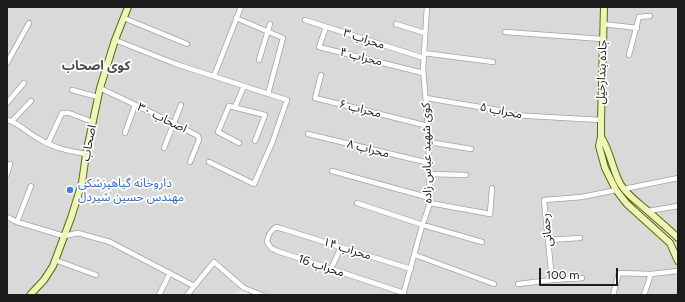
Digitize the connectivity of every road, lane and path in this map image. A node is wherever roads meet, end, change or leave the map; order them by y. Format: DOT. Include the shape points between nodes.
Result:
graph roads {
  1 [pos="128,7"];
  2 [pos="241,7"];
  3 [pos="427,7"];
  4 [pos="604,7"];
  5 [pos="650,16"];
  6 [pos="124,18"];
  7 [pos="236,18"];
  8 [pos="305,20"];
  9 [pos="29,24"];
  10 [pos="270,24"];
  11 [pos="396,24"];
  12 [pos="604,24"];
  13 [pos="326,27"];
  14 [pos="637,28"];
  15 [pos="267,32"];
  16 [pos="505,32"];
  17 [pos="425,33"];
  18 [pos="603,39"];
  19 [pos="115,40"];
  20 [pos="187,44"];
  21 [pos="424,55"];
  22 [pos="629,55"];
  23 [pos="259,60"];
  24 [pos="493,62"];
  25 [pos="7,63"];
  26 [pos="424,73"];
  27 [pos="321,75"];
  28 [pos="214,76"];
  29 [pos="24,82"];
  30 [pos="244,86"];
  31 [pos="100,88"];
  32 [pos="72,90"];
  33 [pos="268,94"];
  34 [pos="98,97"];
  35 [pos="426,98"];
  36 [pos="31,101"];
  37 [pos="7,103"];
  38 [pos="135,105"];
  39 [pos="181,105"];
  40 [pos="235,107"];
  41 [pos="7,120"];
  42 [pos="600,120"];
  43 [pos="12,121"];
  44 [pos="93,122"];
  45 [pos="173,123"];
  46 [pos="428,126"];
  47 [pos="125,133"];
  48 [pos="308,134"];
  49 [pos="601,137"];
  50 [pos="255,141"];
  51 [pos="429,142"];
  52 [pos="48,143"];
  53 [pos="239,143"];
  54 [pos="164,148"];
  55 [pos="471,149"];
  56 [pos="86,154"];
  57 [pos="190,162"];
  58 [pos="208,162"];
  59 [pos="429,163"];
  60 [pos="10,164"];
  61 [pos="332,171"];
  62 [pos="7,174"];
  63 [pos="430,174"];
  64 [pos="466,175"];
  65 [pos="678,178"];
  66 [pos="31,186"];
  67 [pos="492,188"];
  68 [pos="624,189"];
  69 [pos="616,190"];
  70 [pos="430,200"];
  71 [pos="357,202"];
  72 [pos="678,206"];
  73 [pos="648,211"];
  74 [pos="7,217"];
  75 [pos="17,222"];
  76 [pos="423,225"];
  77 [pos="283,229"];
  78 [pos="64,236"];
  79 [pos="580,238"];
  80 [pos="678,238"];
  81 [pos="548,240"];
  82 [pos="482,242"];
  83 [pos="341,247"];
  84 [pos="415,255"];
  85 [pos="55,260"];
  86 [pos="678,261"];
  87 [pos="331,269"];
  88 [pos="411,269"];
  89 [pos="678,271"];
  90 [pos="170,273"];
  91 [pos="651,274"];
  92 [pos="96,275"];
  93 [pos="582,278"];
  94 [pos="552,280"];
  95 [pos="494,284"];
  96 [pos="518,284"];
  97 [pos="194,286"];
  98 [pos="32,294"];
  99 [pos="404,294"];
  100 [pos="159,295"];
  101 [pos="187,295"];
  102 [pos="262,295"];
  103 [pos="613,295"];
  104 [pos="644,295"];
  1 -- 6 [label="main road, اصحاب"];
  2 -- 7 [label="street"];
  3 -- 17 [label="street, کوی شهید عباس زاده"];
  4 -- 12 [label="main road, جاده بندارخیل"];
  5 -- 14 [label="street" via="639,17"];
  6 -- 19 [label="main road, اصحاب"];
  6 -- 20 [label="street"];
  7 -- 15 [label="street"];
  7 -- 28 [label="street"];
  8 -- 13 [label="street, محراب ۳"];
  9 -- 25 [label="street"];
  10 -- 15 [label="street"];
  11 -- 17 [label="street"];
  12 -- 14 [label="street"];
  12 -- 18 [label="main road, جاده بندارخیل"];
  13 -- 21 [label="street, محراب ۳"];
  13 -- 26 [label="street, محراب ۴" via="319,47"];
  14 -- 22 [label="street"];
  15 -- 23 [label="street"];
  15 -- 33 [label="street" via="283,38"];
  16 -- 18 [label="street"];
  17 -- 21 [label="street, کوی شهید عباس زاده"];
  18 -- 42 [label="main road, جاده بندارخیل"];
  19 -- 28 [label="street"];
  19 -- 31 [label="main road, اصحاب"];
  21 -- 24 [label="street, محراب ۳"];
  21 -- 26 [label="street, کوی شهید عباس زاده"];
  26 -- 35 [label="street, کوی شهید عباس زاده"];
  27 -- 46 [label="street, محراب ۶" via="315,98"];
  28 -- 30 [label="street"];
  29 -- 37 [label="street"];
  30 -- 33 [label="street"];
  30 -- 40 [label="street"];
  31 -- 34 [label="main road, اصحاب"];
  31 -- 38 [label="street, اصحاب ۳۰"];
  32 -- 34 [label="street"];
  33 -- 58 [label="street" via="287,100 254,184"];
  34 -- 44 [label="main road, اصحاب"];
  35 -- 42 [label="street, محراب ۵" via="504,111 511,115"];
  35 -- 46 [label="street, کوی شهید عباس زاده"];
  36 -- 43 [label="street"];
  38 -- 45 [label="street, اصحاب ۳۰"];
  38 -- 47 [label="street"];
  39 -- 45 [label="street"];
  40 -- 50 [label="street" via="264,115"];
  40 -- 53 [label="street" via="229,106 218,132"];
  41 -- 43 [label="street"];
  42 -- 49 [label="main road, جاده بندارخیل"];
  43 -- 52 [label="street"];
  44 -- 52 [label="street" via="62,113"];
  44 -- 56 [label="main road, اصحاب"];
  45 -- 54 [label="street"];
  45 -- 57 [label="street, اصحاب ۳۰" via="199,138"];
  46 -- 51 [label="street, کوی شهید عباس زاده"];
  48 -- 59 [label="street, محراب ۸"];
  49 -- 68 [label="main road, جاده بندارخیل" via="607,145 612,166"];
  49 -- 69 [label="main road, جاده بندارخیل" via="599,146 605,168"];
  51 -- 55 [label="street"];
  51 -- 59 [label="street, کوی شهید عباس زاده"];
  52 -- 56 [label="street" via="68,151"];
  56 -- 78 [label="main road, اصحاب" via="82,183"];
  59 -- 63 [label="street, کوی شهید عباس زاده"];
  60 -- 62 [label="street"];
  61 -- 70 [label="street"];
  63 -- 64 [label="street"];
  63 -- 70 [label="street, کوی شهید عباس زاده"];
  65 -- 68 [label="street"];
  66 -- 75 [label="street"];
  67 -- 70 [label="street" via="490,214"];
  68 -- 73 [label="main road, جاده بندارخیل" via="633,200"];
  69 -- 81 [label="street, رحمانی" via="582,197 544,200"];
  69 -- 86 [label="main road, جاده بندارخیل" via="627,204 670,243"];
  70 -- 76 [label="street, کوی شهید عباس زاده"];
  71 -- 76 [label="street"];
  72 -- 73 [label="street"];
  73 -- 80 [label="main road, جاده بندارخیل"];
  74 -- 75 [label="street"];
  75 -- 78 [label="street"];
  76 -- 82 [label="street"];
  76 -- 84 [label="street, کوی شهید عباس زاده"];
  77 -- 83 [label="street, محراب ۱۴"];
  77 -- 87 [label="street, محراب 16" via="276,227 270,230 266,242 271,248"];
  78 -- 85 [label="main road, اصحاب"];
  78 -- 90 [label="street" via="78,233 110,242"];
  79 -- 81 [label="street"];
  81 -- 94 [label="street, رحمانی"];
  83 -- 87 [label="street"];
  83 -- 88 [label="street, محراب ۱۴"];
  84 -- 88 [label="street, کوی شهید عباس زاده"];
  84 -- 95 [label="street"];
  85 -- 92 [label="street"];
  85 -- 98 [label="main road, اصحاب" via="44,280"];
  87 -- 99 [label="street, محراب 16"];
  88 -- 99 [label="street, کوی شهید عباس زاده"];
  89 -- 91 [label="street"];
  90 -- 97 [label="street"];
  90 -- 100 [label="street"];
  91 -- 103 [label="street" via="619,273"];
  91 -- 104 [label="street"];
  93 -- 94 [label="street"];
  94 -- 96 [label="street"];
  97 -- 101 [label="street"];
  97 -- 102 [label="street" via="214,262 244,288"];
}
